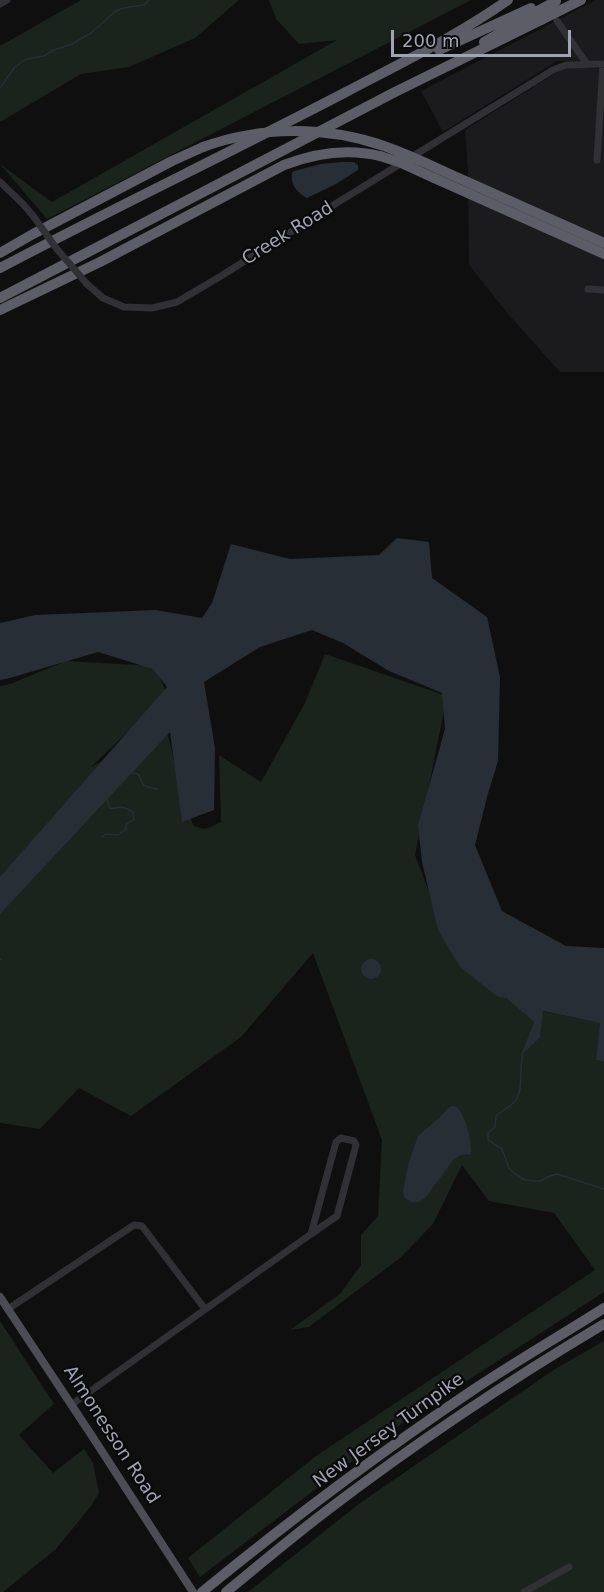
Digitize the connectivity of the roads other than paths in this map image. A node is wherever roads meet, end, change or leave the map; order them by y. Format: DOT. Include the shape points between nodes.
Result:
graph roads {
  1 [pos="8,0"];
  2 [pos="508,0"];
  3 [pos="580,0"];
  4 [pos="555,3"];
  5 [pos="0,4"];
  6 [pos="536,13"];
  7 [pos="556,21"];
  8 [pos="587,63"];
  9 [pos="604,64"];
  10 [pos="311,110"];
  11 [pos="597,160"];
  12 [pos="0,182"];
  13 [pos="577,236"];
  14 [pos="604,243"];
  15 [pos="0,253"];
  16 [pos="604,254"];
  17 [pos="0,268"];
  18 [pos="588,289"];
  19 [pos="604,290"];
  20 [pos="0,298"];
  21 [pos="0,310"];
  22 [pos="311,1233"];
  23 [pos="0,1297"];
  24 [pos="604,1308"];
  25 [pos="8,1309"];
  26 [pos="205,1309"];
  27 [pos="604,1324"];
  28 [pos="71,1405"];
  29 [pos="569,1567"];
  30 [pos="193,1592"];
  31 [pos="202,1592"];
  32 [pos="226,1592"];
  33 [pos="524,1592"];
  1 -- 5 [label="street"];
  2 -- 10 [label="highway" via="449,38"];
  3 -- 4 [label="highway"];
  4 -- 6 [label="highway"];
  4 -- 6 [label="highway, bridge"];
  6 -- 10 [label="highway"];
  6 -- 20 [label="highway" via="395,92"];
  7 -- 8 [label="street"];
  8 -- 9 [label="street, Creek Road"];
  8 -- 12 [label="street, Creek Road, bridge" via="553,70 221,276 177,302 155,308 124,307 103,298"];
  9 -- 11 [label="street"];
  10 -- 17 [label="highway"];
  13 -- 14 [label="highway"];
  13 -- 15 [label="highway, bridge" via="385,146 350,136 291,131 263,133 203,147"];
  13 -- 16 [label="highway"];
  13 -- 21 [label="highway, bridge" via="399,162 357,152 325,153 284,165"];
  18 -- 19 [label="street"];
  22 -- 22 [label="street" via="337,1216 354,1141 341,1138 336,1142"];
  22 -- 26 [label="street"];
  23 -- 25 [label="main road, Almonesson Road"];
  24 -- 31 [label="highway, New Jersey Turnpike" via="474,1390 364,1467"];
  25 -- 26 [label="street" via="134,1225 142,1226"];
  25 -- 28 [label="main road, Almonesson Road"];
  26 -- 28 [label="street"];
  27 -- 32 [label="highway, New Jersey Turnpike" via="419,1443"];
  28 -- 30 [label="main road, Almonesson Road"];
  29 -- 33 [label="street"];
}
